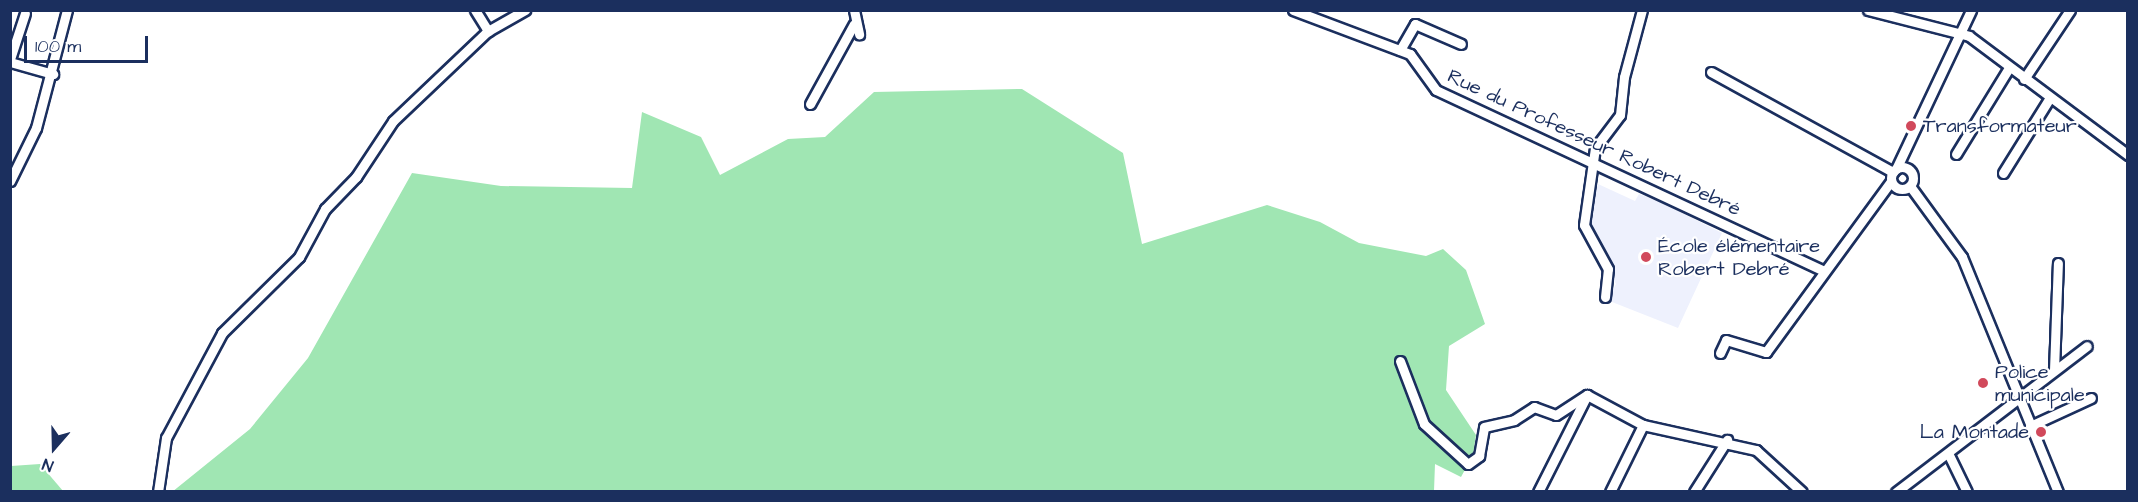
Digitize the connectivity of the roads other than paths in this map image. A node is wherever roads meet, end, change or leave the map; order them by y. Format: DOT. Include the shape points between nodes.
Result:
graph roads {
  1 [pos="67,10"];
  2 [pos="475,10"];
  3 [pos="525,10"];
  4 [pos="854,10"];
  5 [pos="1293,10"];
  6 [pos="1642,10"];
  7 [pos="1868,10"];
  8 [pos="1971,10"];
  9 [pos="2070,10"];
  10 [pos="25,13"];
  11 [pos="1892,13"];
  12 [pos="854,24"];
  13 [pos="488,31"];
  14 [pos="1962,33"];
  15 [pos="859,34"];
  16 [pos="1461,44"];
  17 [pos="1400,50"];
  18 [pos="10,61"];
  19 [pos="2009,68"];
  20 [pos="1711,72"];
  21 [pos="53,74"];
  22 [pos="2024,79"];
  23 [pos="2049,99"];
  24 [pos="810,104"];
  25 [pos="2127,140"];
  26 [pos="1907,151"];
  27 [pos="2125,153"];
  28 [pos="1956,154"];
  29 [pos="1595,161"];
  30 [pos="1909,170"];
  31 [pos="2003,173"];
  32 [pos="1893,174"];
  33 [pos="10,181"];
  34 [pos="1910,186"];
  35 [pos="1898,189"];
  36 [pos="1883,191"];
  37 [pos="2058,263"];
  38 [pos="1824,271"];
  39 [pos="1605,297"];
  40 [pos="2087,346"];
  41 [pos="1720,353"];
  42 [pos="1400,361"];
  43 [pos="2054,370"];
  44 [pos="1587,395"];
  45 [pos="2018,396"];
  46 [pos="2091,398"];
  47 [pos="1643,425"];
  48 [pos="2030,426"];
  49 [pos="1727,440"];
  50 [pos="1948,453"];
  51 [pos="1899,491"];
  52 [pos="158,492"];
  53 [pos="1538,492"];
  54 [pos="1610,492"];
  55 [pos="1694,492"];
  56 [pos="1802,492"];
  57 [pos="1967,492"];
  58 [pos="2058,492"];
  1 -- 21 [label="street"];
  2 -- 13 [label="street"];
  3 -- 13 [label="street"];
  4 -- 12 [label="street"];
  5 -- 17 [label="street, Rue du Professeur Robert Debré"];
  6 -- 29 [label="street" via="1624,77 1620,115 1595,148"];
  7 -- 11 [label="street"];
  8 -- 14 [label="street"];
  9 -- 22 [label="street"];
  10 -- 18 [label="street"];
  11 -- 14 [label="street"];
  12 -- 15 [label="street"];
  12 -- 24 [label="street"];
  13 -- 52 [label="street" via="380,136 356,177 325,209 299,257 222,333 166,438"];
  14 -- 19 [label="street"];
  14 -- 26 [label="street"];
  16 -- 17 [label="street" via="1415,24"];
  17 -- 29 [label="street, Rue du Professeur Robert Debré" via="1417,61 1436,90"];
  18 -- 21 [label="street"];
  19 -- 22 [label="street"];
  19 -- 28 [label="street"];
  20 -- 32 [label="street"];
  21 -- 33 [label="street" via="36,128"];
  22 -- 23 [label="street"];
  23 -- 27 [label="street"];
  23 -- 31 [label="street"];
  25 -- 27 [label="street"];
  26 -- 30 [label="street"];
  26 -- 32 [label="street"];
  29 -- 38 [label="street, Rue du Professeur Robert Debré"];
  29 -- 39 [label="street" via="1584,225 1608,269"];
  30 -- 32 [label="street"];
  30 -- 34 [label="street"];
  32 -- 35 [label="street"];
  32 -- 36 [label="street"];
  34 -- 35 [label="street"];
  34 -- 45 [label="street" via="1962,257"];
  35 -- 36 [label="street"];
  36 -- 38 [label="street"];
  37 -- 43 [label="street"];
  38 -- 41 [label="street" via="1785,332 1763,354 1730,340"];
  40 -- 43 [label="street"];
  42 -- 44 [label="street" via="1424,424 1468,464 1479,456 1484,427 1514,420 1534,407 1556,415"];
  43 -- 45 [label="street"];
  44 -- 47 [label="street"];
  44 -- 53 [label="street"];
  45 -- 48 [label="street"];
  45 -- 50 [label="street"];
  46 -- 48 [label="street"];
  47 -- 49 [label="street"];
  47 -- 54 [label="street"];
  48 -- 58 [label="street"];
  49 -- 55 [label="street"];
  49 -- 56 [label="street" via="1756,450"];
  50 -- 51 [label="street"];
  50 -- 57 [label="street"];
}
